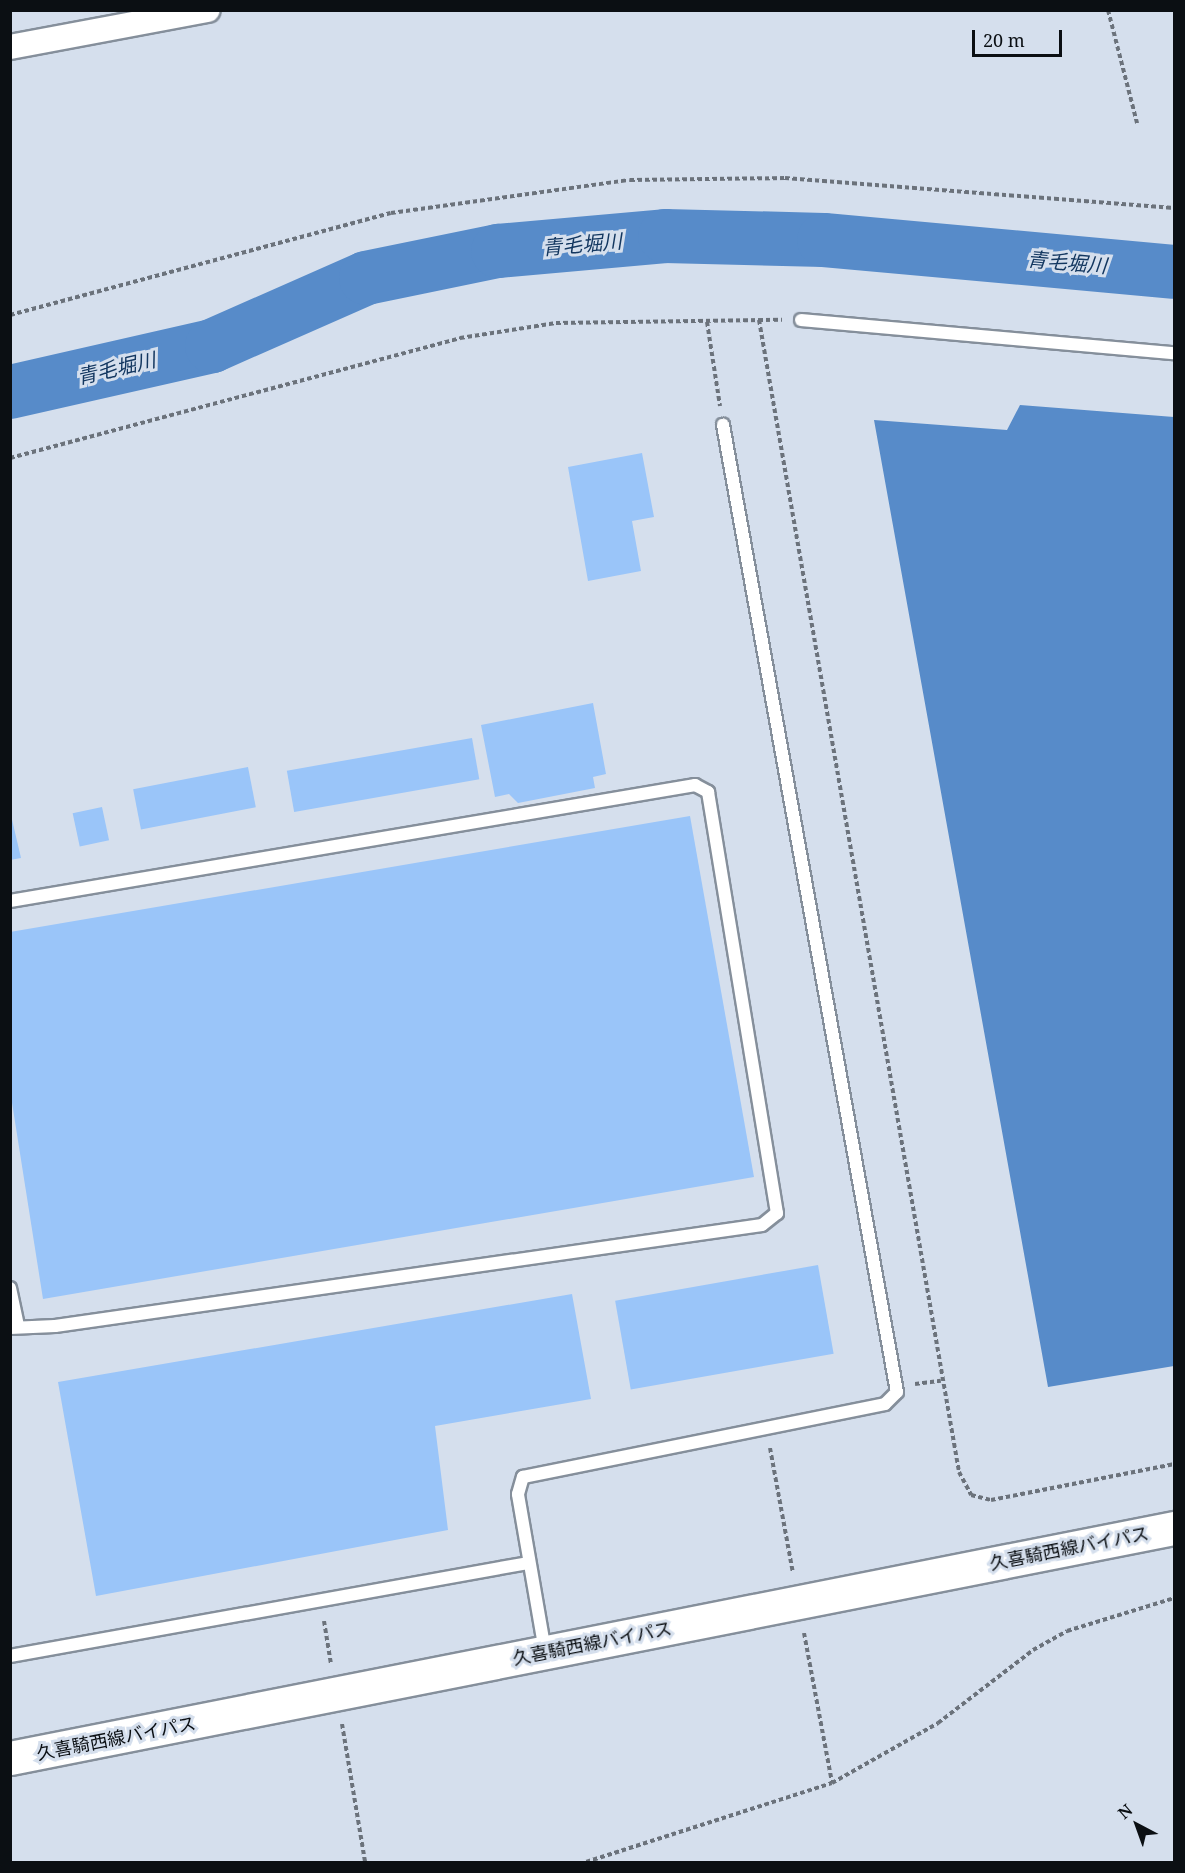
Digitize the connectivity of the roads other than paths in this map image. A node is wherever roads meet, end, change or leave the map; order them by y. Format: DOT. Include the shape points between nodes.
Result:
graph roads {
  1 [pos="208,10"];
  2 [pos="10,47"];
  3 [pos="801,320"];
  4 [pos="1174,353"];
  5 [pos="723,425"];
  6 [pos="10,901"];
  7 [pos="10,1288"];
  8 [pos="14,1327"];
  9 [pos="1174,1528"];
  10 [pos="528,1563"];
  11 [pos="545,1652"];
  12 [pos="10,1656"];
  13 [pos="10,1758"];
  1 -- 2 [label="street"];
  3 -- 4 [label="lane"];
  5 -- 10 [label="lane" via="897,1392 885,1404 537,1470 523,1477 518,1494"];
  6 -- 8 [label="lane" via="695,784 708,792 777,1213 762,1225 55,1326"];
  7 -- 8 [label="lane"];
  9 -- 11 [label="main road, 久喜騎西線バイパス"];
  10 -- 11 [label="lane"];
  10 -- 12 [label="lane"];
  11 -- 13 [label="main road, 久喜騎西線バイパス"];
}
